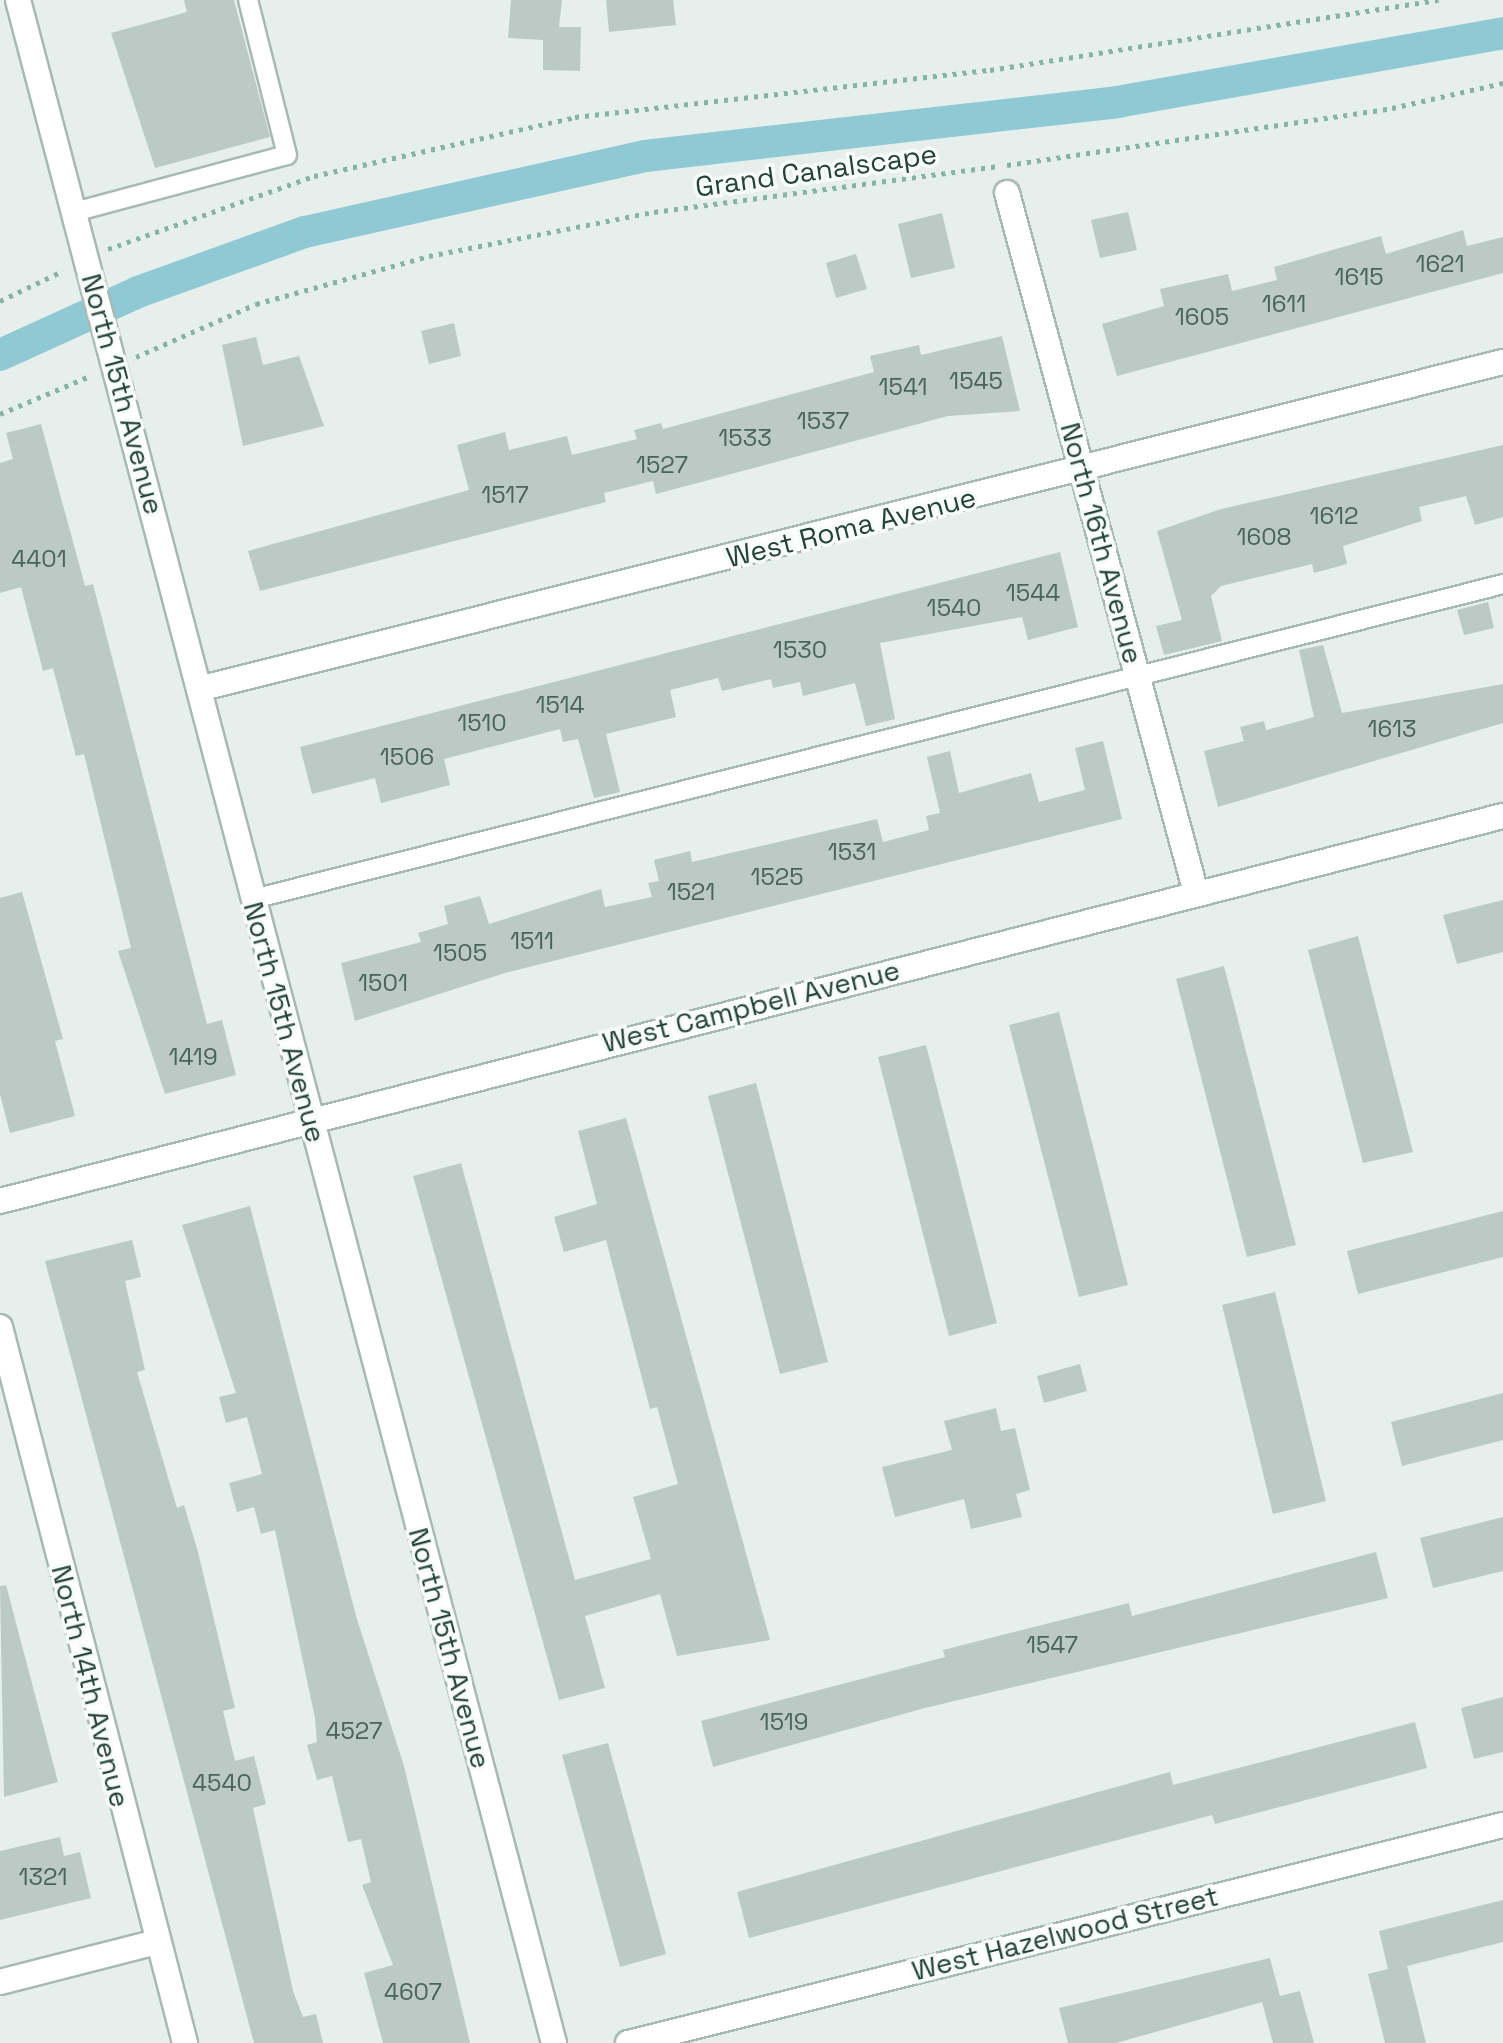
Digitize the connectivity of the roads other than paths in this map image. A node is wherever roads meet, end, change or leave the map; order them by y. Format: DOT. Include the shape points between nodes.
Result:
graph roads {
  1 [pos="18,0"];
  2 [pos="248,0"];
  3 [pos="1007,193"];
  4 [pos="74,212"];
  5 [pos="1503,362"];
  6 [pos="1081,470"];
  7 [pos="1503,584"];
  8 [pos="1138,676"];
  9 [pos="199,689"];
  10 [pos="1503,816"];
  11 [pos="1196,893"];
  12 [pos="253,899"];
  13 [pos="312,1120"];
  14 [pos="0,1201"];
  15 [pos="0,1327"];
  16 [pos="1503,1825"];
  17 [pos="157,1942"];
  18 [pos="0,1982"];
  19 [pos="185,2043"];
  20 [pos="554,2043"];
  21 [pos="628,2043"];
  1 -- 4 [label="street, North 15th Avenue"];
  2 -- 4 [label="lane" via="287,155"];
  3 -- 6 [label="street, North 16th Avenue"];
  4 -- 9 [label="street, North 15th Avenue"];
  5 -- 6 [label="street, West Roma Avenue"];
  6 -- 8 [label="street, North 16th Avenue"];
  6 -- 9 [label="street, West Roma Avenue"];
  7 -- 8 [label="lane"];
  8 -- 11 [label="street, North 16th Avenue"];
  8 -- 12 [label="lane"];
  9 -- 12 [label="street, North 15th Avenue"];
  10 -- 11 [label="street, West Campbell Avenue"];
  11 -- 13 [label="street, West Campbell Avenue"];
  12 -- 13 [label="street, North 15th Avenue"];
  13 -- 14 [label="street, West Campbell Avenue"];
  13 -- 20 [label="street, North 15th Avenue"];
  15 -- 17 [label="street, North 14th Avenue"];
  16 -- 21 [label="street, West Hazelwood Street"];
  17 -- 18 [label="street"];
  17 -- 19 [label="street, North 14th Avenue"];
}
